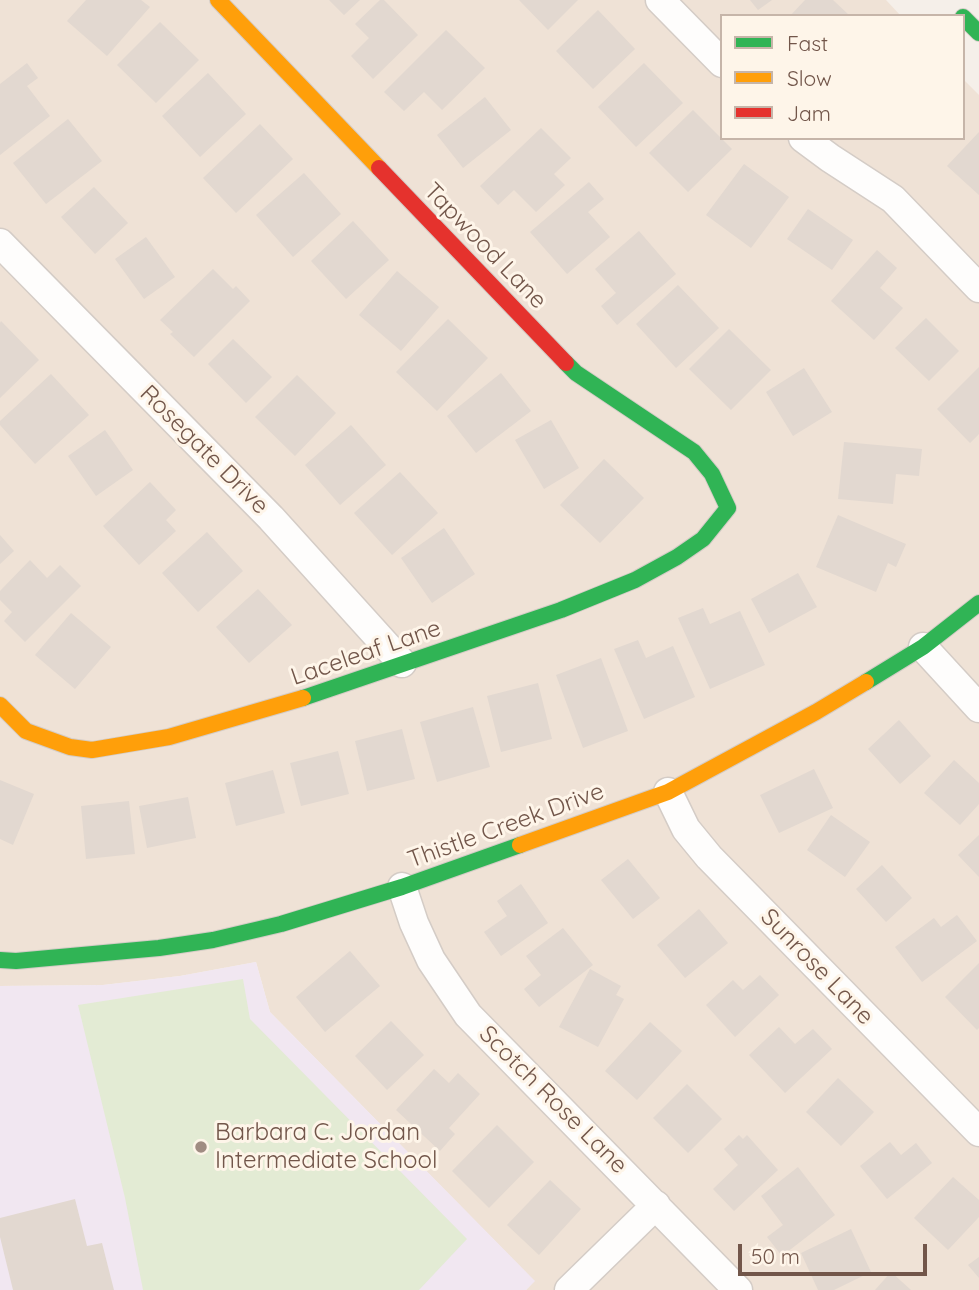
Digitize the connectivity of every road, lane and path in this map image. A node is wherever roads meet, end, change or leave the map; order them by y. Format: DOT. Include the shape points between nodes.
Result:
graph roads {
  1 [pos="218,0"];
  2 [pos="660,0"];
  3 [pos="965,19"];
  4 [pos="979,33"];
  5 [pos="720,61"];
  6 [pos="806,140"];
  7 [pos="0,243"];
  8 [pos="979,288"];
  9 [pos="728,508"];
  10 [pos="979,603"];
  11 [pos="923,647"];
  12 [pos="402,663"];
  13 [pos="0,705"];
  14 [pos="979,708"];
  15 [pos="668,792"];
  16 [pos="402,887"];
  17 [pos="0,960"];
  18 [pos="979,1132"];
  19 [pos="656,1205"];
  20 [pos="569,1290"];
  21 [pos="738,1290"];
  1 -- 9 [label="street, Tapwood Lane" via="576,373 694,452 712,474"];
  2 -- 5 [label="street"];
  3 -- 4 [label="street"];
  6 -- 8 [label="street" via="894,199"];
  7 -- 12 [label="street, Rosegate Drive" via="271,518"];
  9 -- 12 [label="street, Laceleaf Lane" via="703,539 635,580"];
  10 -- 11 [label="street, Thistle Creek Drive"];
  11 -- 14 [label="street"];
  11 -- 15 [label="street, Thistle Creek Drive" via="816,712"];
  12 -- 13 [label="street, Laceleaf Lane" via="280,706 169,737 92,750 26,731"];
  15 -- 16 [label="street, Thistle Creek Drive"];
  15 -- 18 [label="street, Sunrose Lane" via="685,829 709,857"];
  16 -- 17 [label="street, Thistle Creek Drive" via="213,940 108,954"];
  16 -- 19 [label="street, Scotch Rose Lane" via="431,960 468,1015"];
  19 -- 20 [label="street"];
  19 -- 21 [label="street, Scotch Rose Lane"];
}
